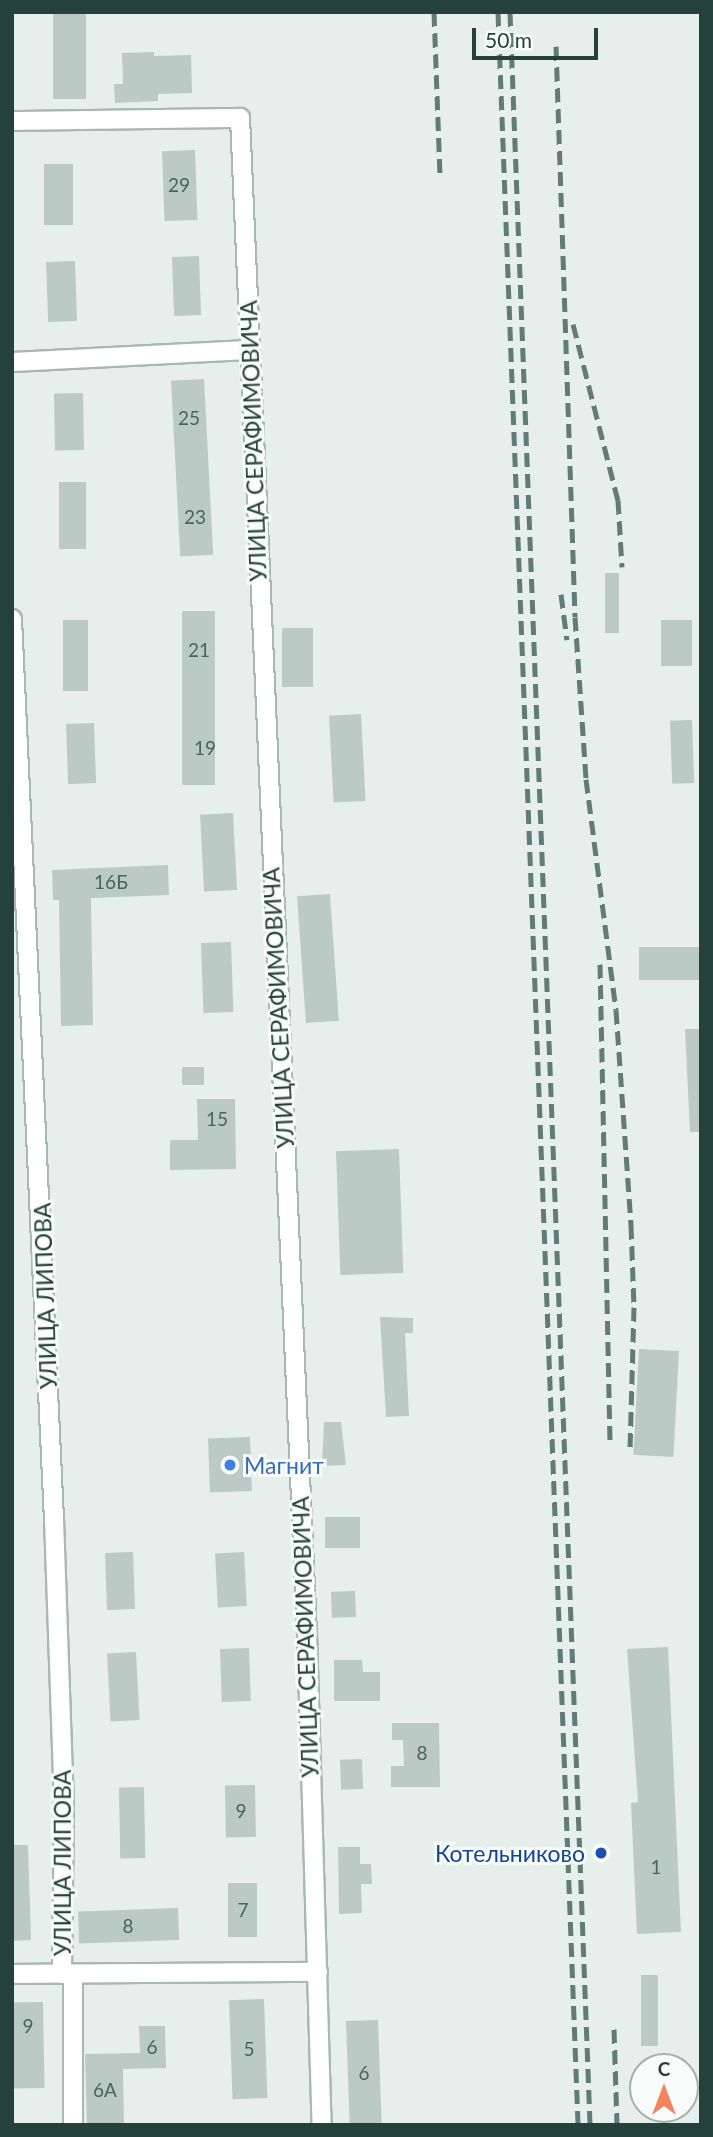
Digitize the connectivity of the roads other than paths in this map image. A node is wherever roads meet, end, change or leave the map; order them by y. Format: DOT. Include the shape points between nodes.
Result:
graph roads {
  1 [pos="12,121"];
  2 [pos="250,350"];
  3 [pos="12,362"];
  4 [pos="12,619"];
  5 [pos="318,1972"];
  6 [pos="12,1974"];
  7 [pos="68,1974"];
  8 [pos="72,2125"];
  9 [pos="322,2125"];
  1 -- 2 [label="street, УЛИЦА СЕРАФИМОВИЧА" via="240,118"];
  2 -- 3 [label="street"];
  2 -- 5 [label="street, УЛИЦА СЕРАФИМОВИЧА"];
  4 -- 7 [label="street, УЛИЦА ЛИПОВА" via="55,1546"];
  5 -- 7 [label="street"];
  5 -- 9 [label="street, УЛИЦА СЕРАФИМОВИЧА"];
  6 -- 7 [label="street"];
  7 -- 8 [label="street, УЛИЦА ЛИПОВА"];
}
